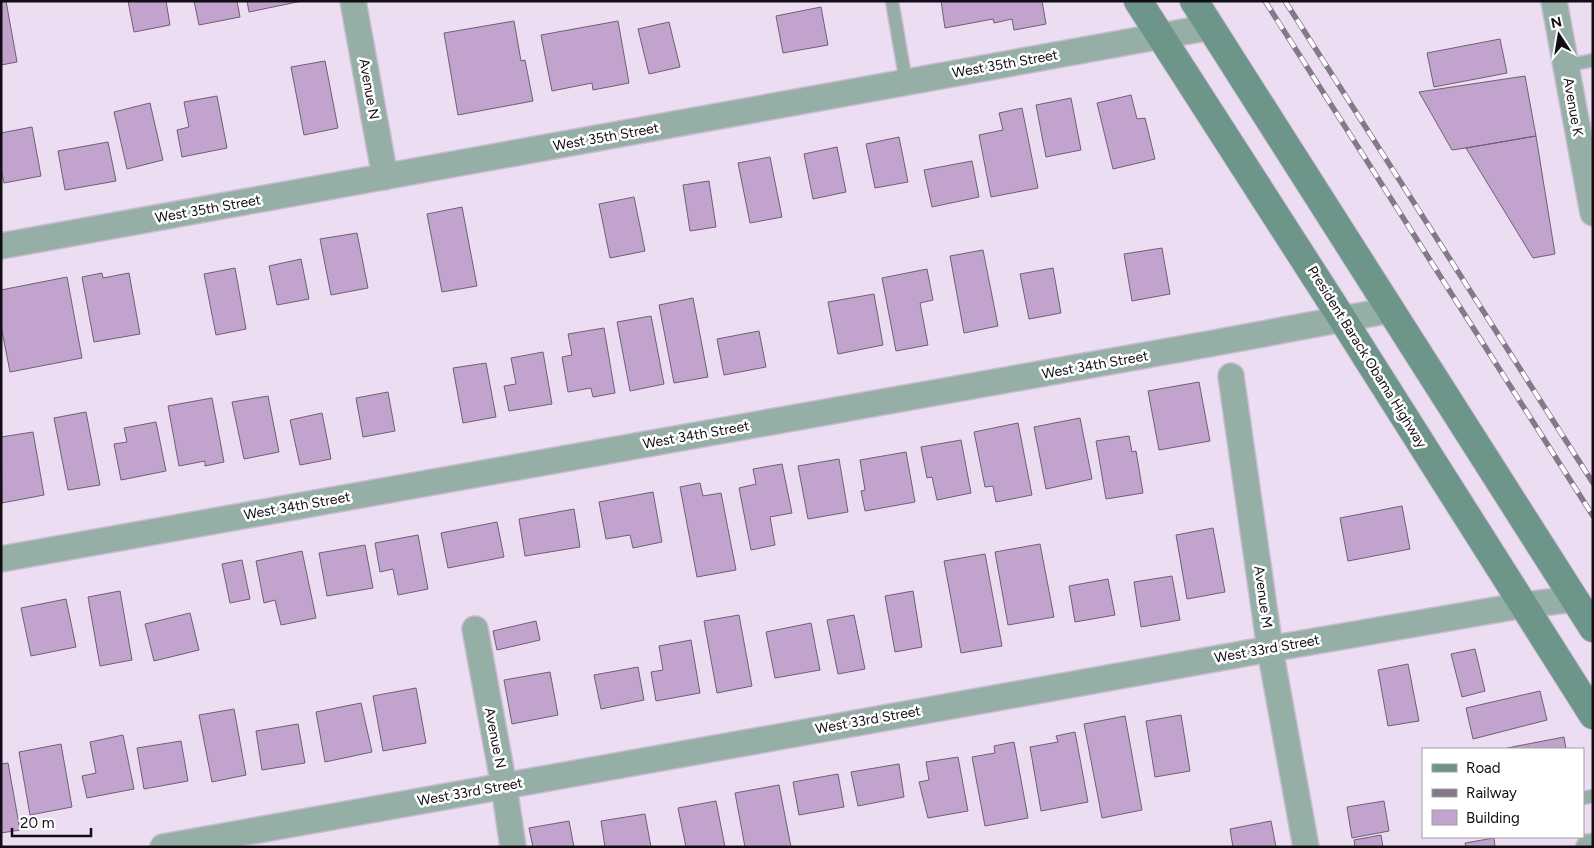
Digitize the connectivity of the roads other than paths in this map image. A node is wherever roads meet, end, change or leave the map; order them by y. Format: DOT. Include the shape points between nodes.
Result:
graph roads {
  1 [pos="353,1"];
  2 [pos="892,1"];
  3 [pos="1138,1"];
  4 [pos="1194,1"];
  5 [pos="1554,1"];
  6 [pos="1211,27"];
  7 [pos="1160,36"];
  8 [pos="1593,60"];
  9 [pos="1566,66"];
  10 [pos="906,82"];
  11 [pos="1586,134"];
  12 [pos="385,177"];
  13 [pos="1593,213"];
  14 [pos="1,246"];
  15 [pos="1391,310"];
  16 [pos="1343,320"];
  17 [pos="1231,376"];
  18 [pos="1,559"];
  19 [pos="1574,599"];
  20 [pos="1524,605"];
  21 [pos="1593,628"];
  22 [pos="475,629"];
  23 [pos="1270,649"];
  24 [pos="1593,716"];
  25 [pos="504,786"];
  26 [pos="1593,840"];
  27 [pos="220,842"];
  28 [pos="163,847"];
  29 [pos="513,847"];
  30 [pos="1306,847"];
  31 [pos="1582,847"];
  1 -- 12 [label="street, Avenue N"];
  2 -- 10 [label="lane"];
  3 -- 7 [label="main road, President Barack Obama Highway"];
  4 -- 6 [label="main road"];
  5 -- 9 [label="street, Avenue K"];
  6 -- 7 [label="street, West 35th Street"];
  6 -- 15 [label="main road"];
  7 -- 10 [label="street, West 35th Street"];
  7 -- 16 [label="main road, President Barack Obama Highway"];
  8 -- 9 [label="lane"];
  9 -- 11 [label="street, Avenue K"];
  10 -- 12 [label="street, West 35th Street"];
  11 -- 13 [label="street, Avenue K"];
  12 -- 14 [label="street, West 35th Street"];
  15 -- 16 [label="street, West 34th Street"];
  15 -- 19 [label="main road"];
  16 -- 18 [label="street, West 34th Street"];
  16 -- 20 [label="main road, President Barack Obama Highway"];
  17 -- 23 [label="street, Avenue M"];
  19 -- 20 [label="street, West 33rd Street"];
  19 -- 21 [label="main road"];
  20 -- 23 [label="street, West 33rd Street"];
  20 -- 24 [label="main road, President Barack Obama Highway"];
  22 -- 25 [label="street, Avenue N"];
  23 -- 25 [label="street, West 33rd Street"];
  23 -- 30 [label="street, Avenue M"];
  25 -- 27 [label="street, West 33rd Street"];
  25 -- 29 [label="street, Avenue N"];
  26 -- 31 [label="lane"];
  27 -- 28 [label="street, West 33rd Street"];
}
